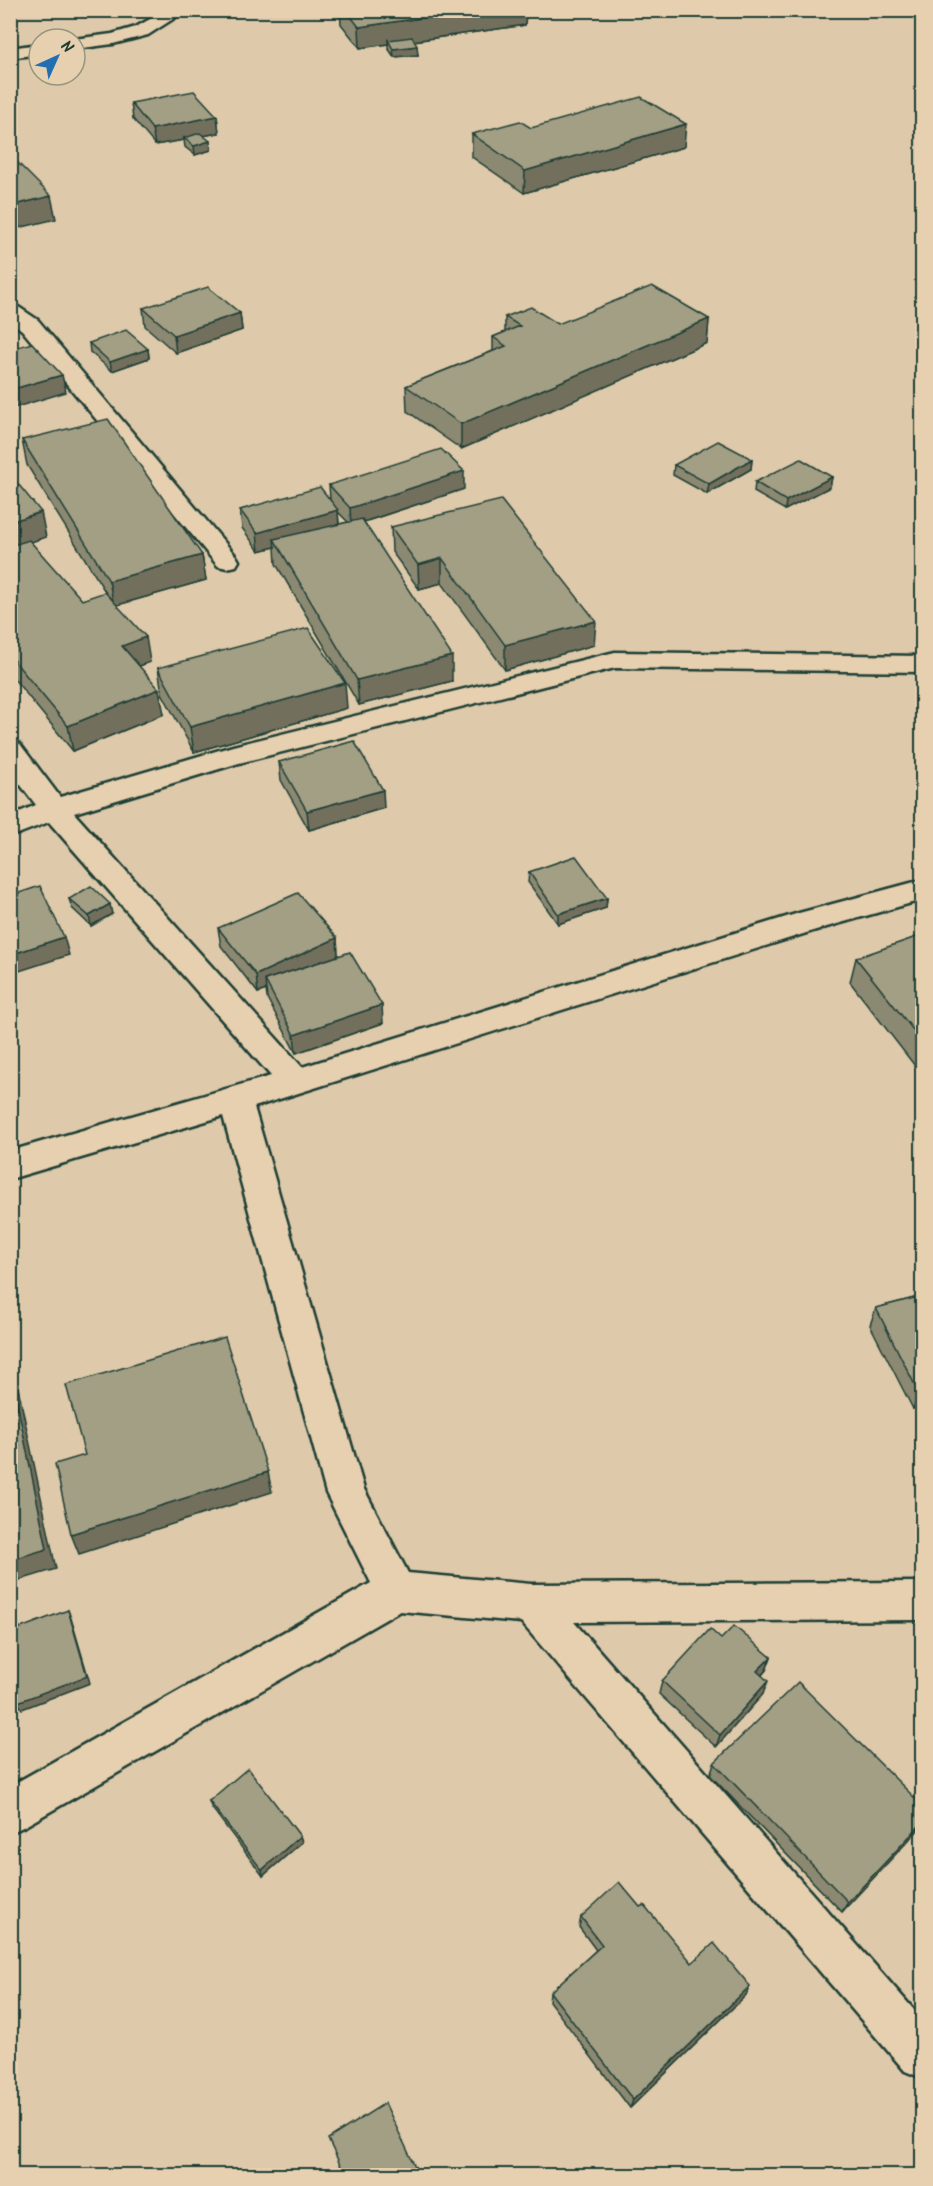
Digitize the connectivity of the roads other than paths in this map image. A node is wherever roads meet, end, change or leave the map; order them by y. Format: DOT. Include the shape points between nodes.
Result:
graph roads {
  1 [pos="178,10"];
  2 [pos="87,42"];
  3 [pos="27,51"];
  4 [pos="10,53"];
  5 [pos="10,310"];
  6 [pos="227,561"];
  7 [pos="922,664"];
  8 [pos="10,750"];
  9 [pos="54,809"];
  10 [pos="10,827"];
  11 [pos="922,890"];
  12 [pos="295,1081"];
  13 [pos="235,1100"];
  14 [pos="10,1165"];
  15 [pos="396,1592"];
  16 [pos="922,1601"];
  17 [pos="531,1603"];
  18 [pos="10,1811"];
  19 [pos="922,2054"];
  1 -- 2 [label="street" via="142,31"];
  3 -- 4 [label="street"];
  5 -- 6 [label="street" via="30,325"];
  7 -- 9 [label="street" via="615,660 233,755"];
  8 -- 9 [label="street"];
  9 -- 10 [label="street"];
  9 -- 12 [label="street"];
  11 -- 12 [label="street"];
  12 -- 13 [label="street"];
  13 -- 14 [label="street"];
  13 -- 15 [label="street" via="346,1493"];
  15 -- 17 [label="street"];
  15 -- 18 [label="street"];
  16 -- 17 [label="street"];
  17 -- 19 [label="street"];
}
